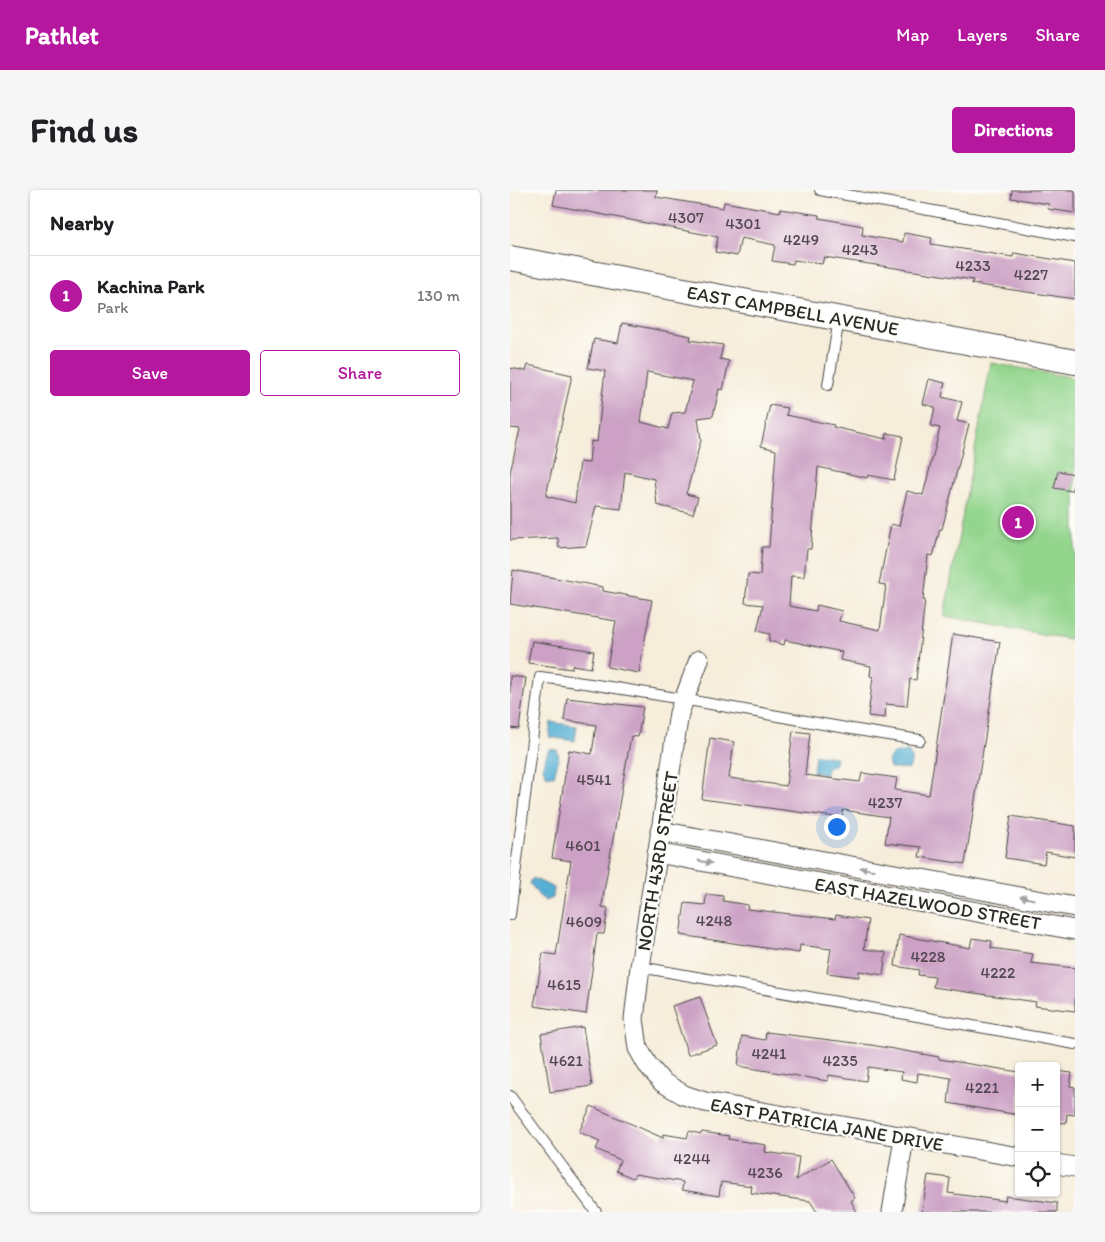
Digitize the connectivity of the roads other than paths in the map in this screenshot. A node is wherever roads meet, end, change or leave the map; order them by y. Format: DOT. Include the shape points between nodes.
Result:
graph roads {
  1 [pos="820,190"];
  2 [pos="1075,236"];
  3 [pos="510,258"];
  4 [pos="839,318"];
  5 [pos="1075,362"];
  6 [pos="828,385"];
  7 [pos="699,660"];
  8 [pos="683,700"];
  9 [pos="920,740"];
  10 [pos="660,831"];
  11 [pos="657,853"];
  12 [pos="785,853"];
  13 [pos="781,877"];
  14 [pos="1075,907"];
  15 [pos="510,915"];
  16 [pos="1075,930"];
  17 [pos="640,967"];
  18 [pos="1075,1044"];
  19 [pos="646,1064"];
  20 [pos="510,1096"];
  21 [pos="904,1138"];
  22 [pos="1015,1156"];
  23 [pos="1060,1165"];
  24 [pos="1075,1167"];
  25 [pos="596,1212"];
  26 [pos="892,1212"];
  1 -- 2 [label="lane"];
  3 -- 4 [label="street, EAST CAMPBELL AVENUE"];
  4 -- 5 [label="street, EAST CAMPBELL AVENUE"];
  4 -- 6 [label="lane"];
  7 -- 8 [label="street, NORTH 43RD STREET"];
  8 -- 9 [label="lane"];
  8 -- 10 [label="street, NORTH 43RD STREET"];
  8 -- 15 [label="lane" via="540,677"];
  10 -- 11 [label="street, NORTH 43RD STREET"];
  10 -- 12 [label="street, EAST HAZELWOOD STREET"];
  11 -- 13 [label="street, EAST HAZELWOOD STREET, one-way"];
  11 -- 17 [label="street, NORTH 43RD STREET"];
  12 -- 13 [label="street"];
  14 -- 12 [label="street, EAST HAZELWOOD STREET, one-way"];
  13 -- 16 [label="street, EAST HAZELWOOD STREET"];
  17 -- 18 [label="lane"];
  17 -- 19 [label="street, NORTH 43RD STREET" via="634,1019 638,1048"];
  19 -- 21 [label="street, EAST PATRICIA JANE DRIVE" via="662,1082 684,1095 705,1102"];
  20 -- 25 [label="lane"];
  21 -- 22 [label="street, EAST PATRICIA JANE DRIVE"];
  21 -- 26 [label="street"];
  23 -- 24 [label="street"];
}
